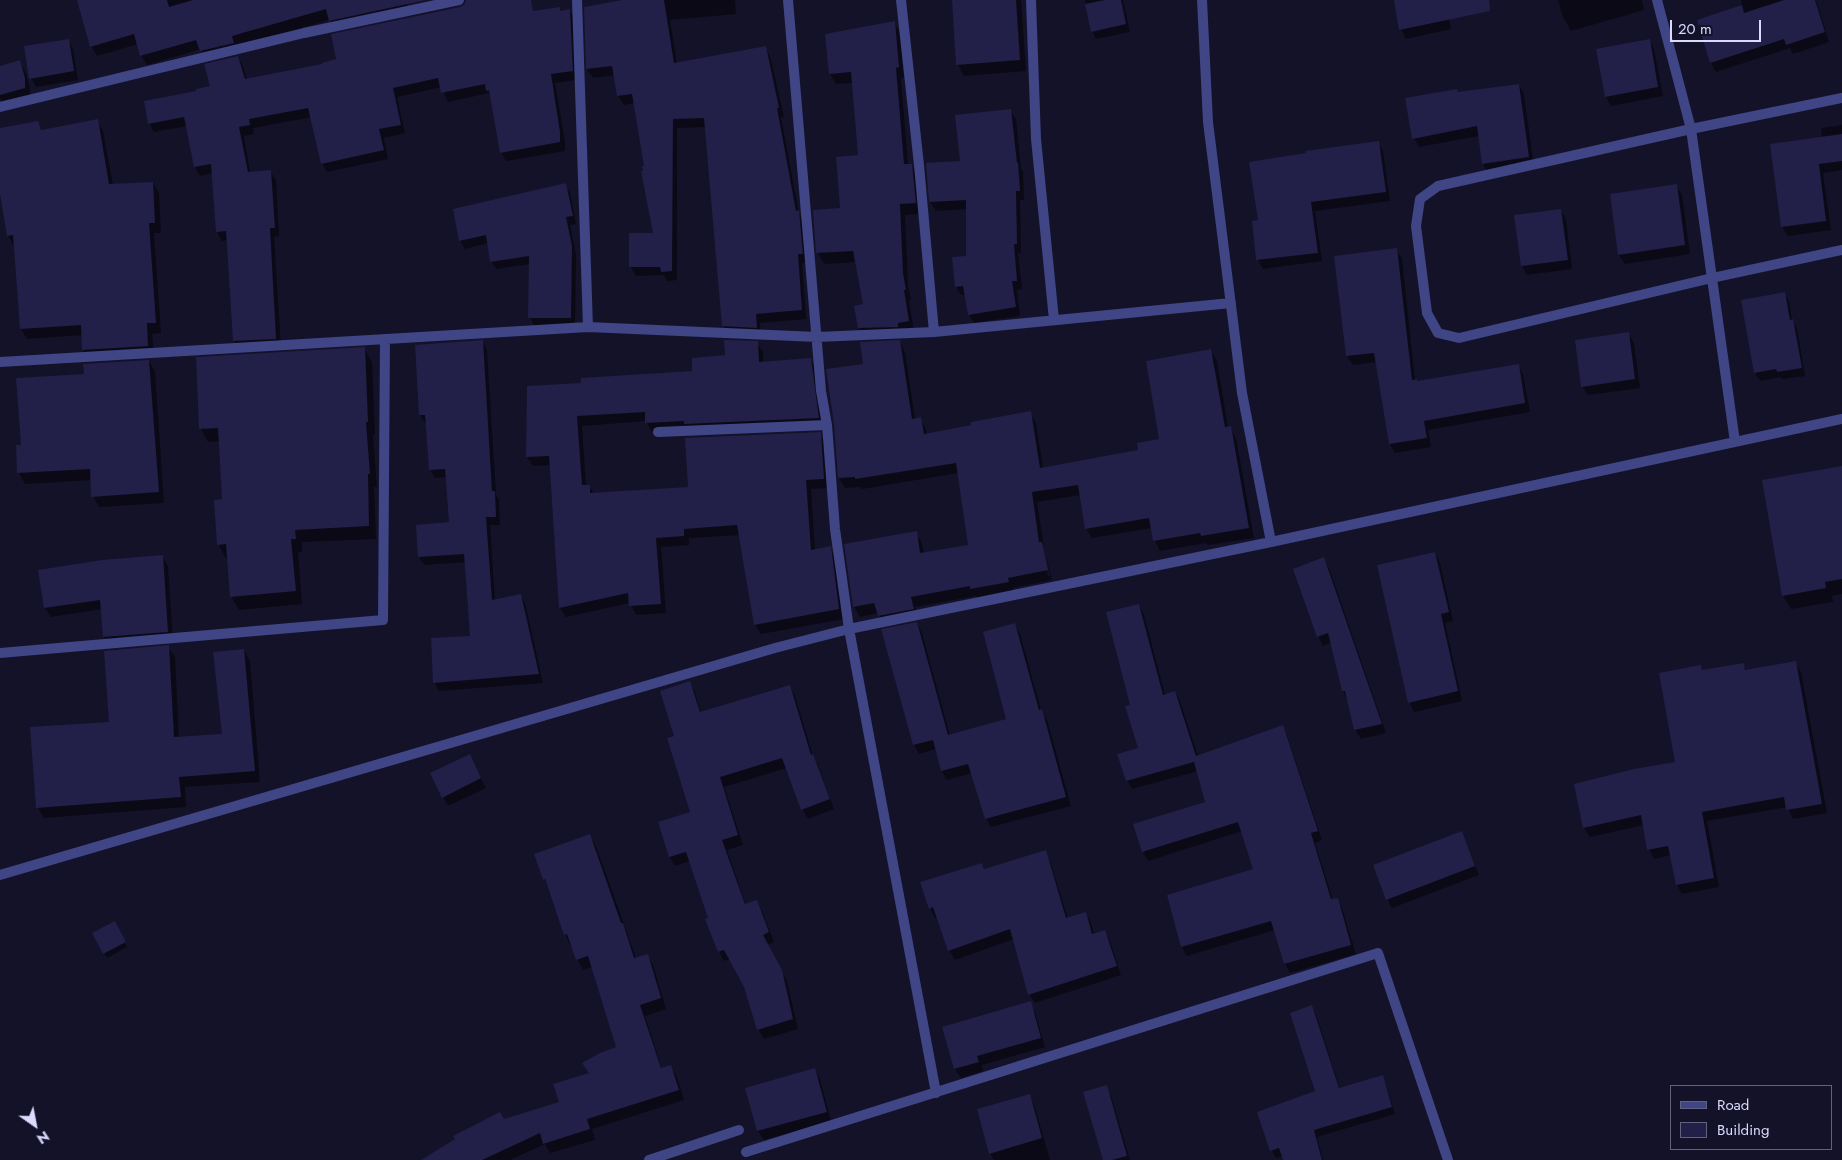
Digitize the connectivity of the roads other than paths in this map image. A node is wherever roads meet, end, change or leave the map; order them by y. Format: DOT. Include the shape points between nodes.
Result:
graph roads {
  1 [pos="459,0"];
  2 [pos="577,0"];
  3 [pos="788,0"];
  4 [pos="901,0"];
  5 [pos="1031,0"];
  6 [pos="1202,0"];
  7 [pos="1657,0"];
  8 [pos="1842,98"];
  9 [pos="0,107"];
  10 [pos="1690,129"];
  11 [pos="1842,250"];
  12 [pos="1712,278"];
  13 [pos="1231,304"];
  14 [pos="1054,320"];
  15 [pos="588,327"];
  16 [pos="934,332"];
  17 [pos="816,337"];
  18 [pos="385,340"];
  19 [pos="0,362"];
  20 [pos="1842,418"];
  21 [pos="827,425"];
  22 [pos="658,432"];
  23 [pos="1736,442"];
  24 [pos="1271,542"];
  25 [pos="850,629"];
  26 [pos="0,653"];
  27 [pos="0,875"];
  28 [pos="936,1093"];
  29 [pos="740,1130"];
  30 [pos="746,1152"];
  31 [pos="649,1160"];
  32 [pos="1446,1160"];
  1 -- 9 [label="street" via="304,33"];
  2 -- 15 [label="street"];
  3 -- 17 [label="street"];
  4 -- 16 [label="street"];
  5 -- 14 [label="street" via="1036,139"];
  6 -- 13 [label="street" via="1208,122"];
  7 -- 10 [label="street"];
  8 -- 10 [label="street"];
  10 -- 12 [label="street"];
  10 -- 12 [label="street" via="1438,186 1420,200 1416,226 1427,313 1438,333 1459,338"];
  11 -- 12 [label="street"];
  12 -- 23 [label="street"];
  13 -- 14 [label="street"];
  13 -- 24 [label="street" via="1242,393"];
  14 -- 16 [label="street"];
  15 -- 17 [label="street"];
  15 -- 18 [label="street"];
  16 -- 17 [label="street"];
  17 -- 21 [label="street"];
  18 -- 19 [label="street"];
  18 -- 26 [label="street" via="383,620"];
  20 -- 23 [label="street"];
  21 -- 22 [label="street"];
  21 -- 25 [label="street" via="835,529"];
  23 -- 24 [label="street"];
  24 -- 25 [label="street"];
  25 -- 27 [label="street"];
  25 -- 28 [label="street"];
  28 -- 30 [label="street"];
  28 -- 32 [label="street" via="1378,953"];
  29 -- 31 [label="street"];
}
